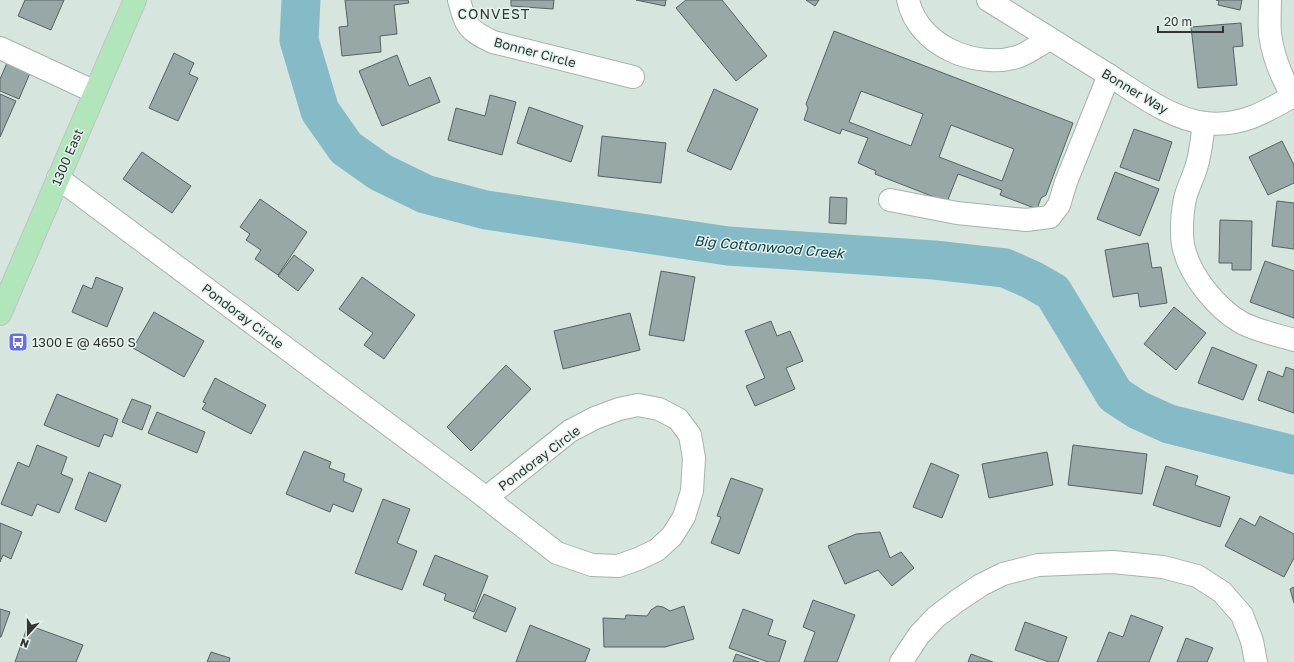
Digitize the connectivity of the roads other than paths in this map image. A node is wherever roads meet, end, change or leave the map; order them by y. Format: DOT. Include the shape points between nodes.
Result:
graph roads {
  1 [pos="135,0"];
  2 [pos="459,0"];
  3 [pos="908,0"];
  4 [pos="988,0"];
  5 [pos="1270,0"];
  6 [pos="1050,39"];
  7 [pos="0,48"];
  8 [pos="1109,75"];
  9 [pos="633,77"];
  10 [pos="95,92"];
  11 [pos="1293,97"];
  12 [pos="1204,123"];
  13 [pos="58,178"];
  14 [pos="890,200"];
  15 [pos="0,314"];
  16 [pos="1294,340"];
  17 [pos="486,498"];
  18 [pos="901,662"];
  19 [pos="1256,662"];
  1 -- 10 [label="main road, 1300 East"];
  2 -- 9 [label="street, Bonner Circle" via="464,21 476,34 493,42"];
  3 -- 6 [label="street" via="920,25 935,42 959,54 990,60 1018,57"];
  4 -- 6 [label="street, Bonner Way"];
  5 -- 11 [label="street" via="1270,34 1275,57"];
  6 -- 8 [label="street, Bonner Way"];
  7 -- 10 [label="street"];
  8 -- 12 [label="street, Bonner Way" via="1175,115"];
  8 -- 14 [label="street" via="1059,205 1050,217 1026,220 957,213"];
  10 -- 13 [label="main road, 1300 East"];
  11 -- 12 [label="street, Bonner Way" via="1243,121"];
  12 -- 16 [label="street" via="1201,150 1185,200 1183,217 1183,245 1192,270 1206,292 1226,312 1243,323"];
  13 -- 15 [label="main road, 1300 East"];
  13 -- 17 [label="street, Pondoray Circle"];
  17 -- 17 [label="street, Pondoray Circle" via="570,431 619,409 638,405 659,409 678,420 690,435 694,458 692,491 684,517 672,536 657,550 618,566 592,565 557,553"];
  18 -- 19 [label="street" via="919,635 936,617 981,585 1003,574 1038,565 1113,562 1170,569 1197,576 1222,592 1242,615 1252,641"];
}
